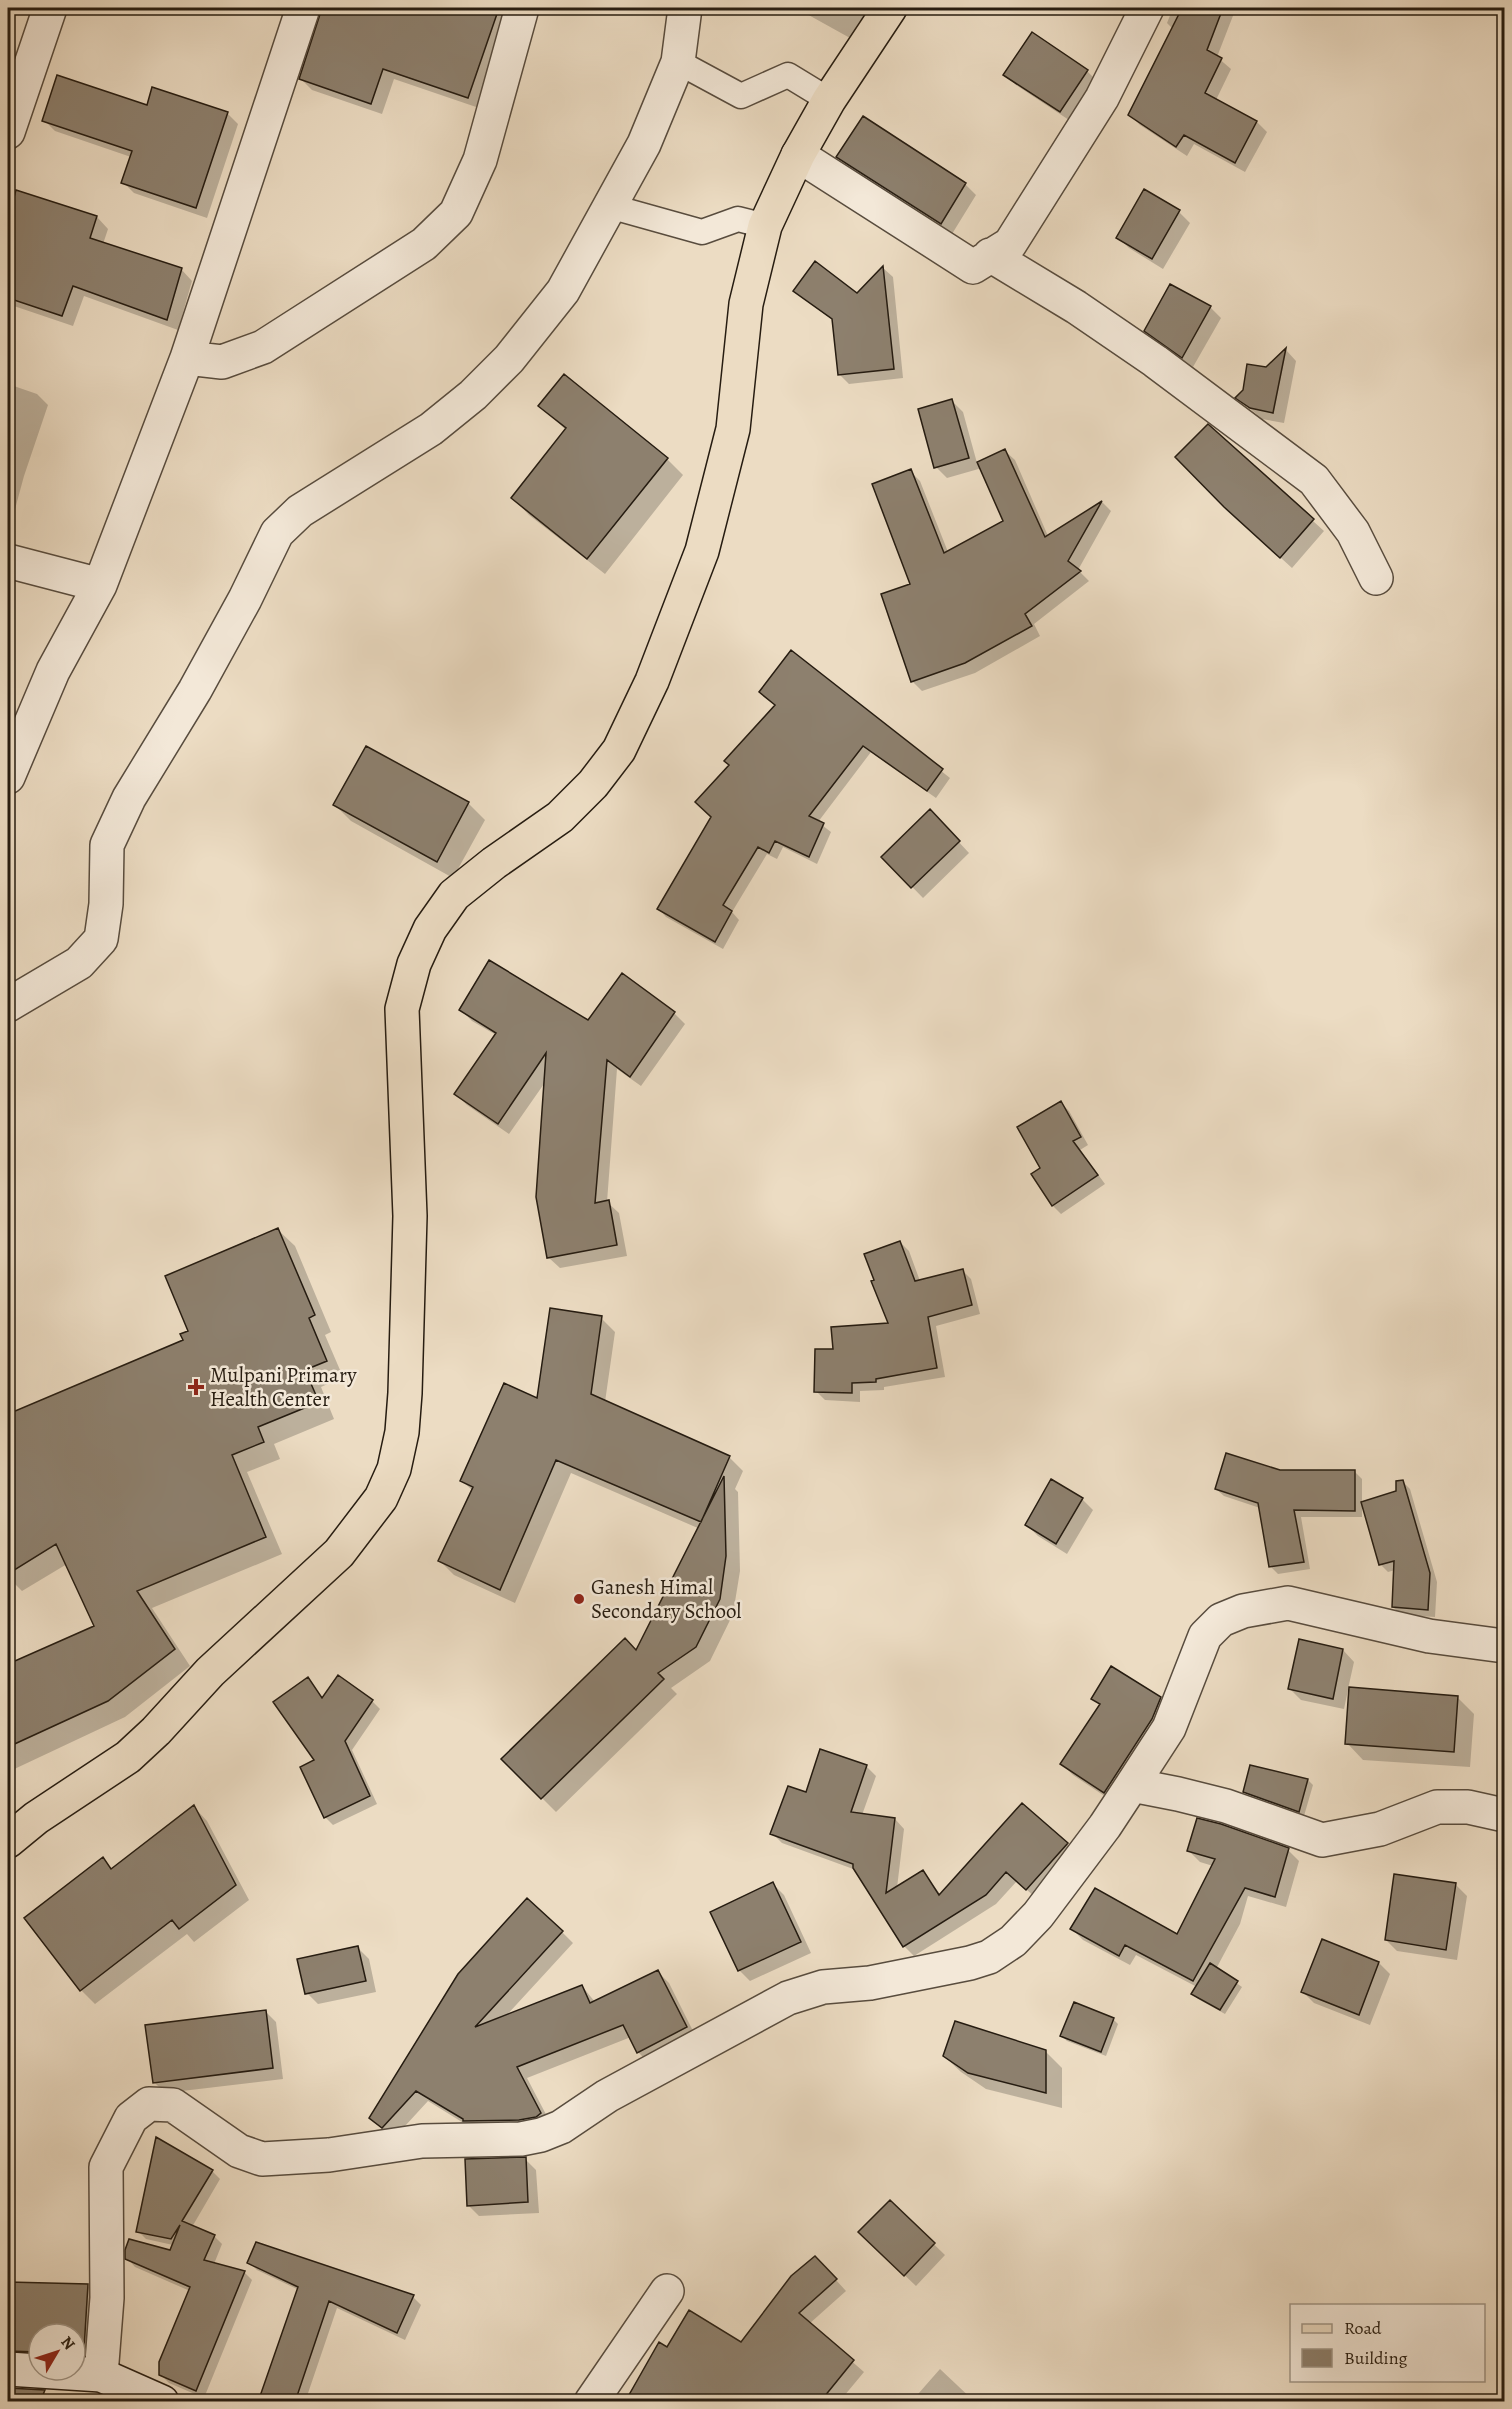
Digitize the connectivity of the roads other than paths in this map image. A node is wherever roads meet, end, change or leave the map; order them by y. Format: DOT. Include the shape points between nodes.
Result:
graph roads {
  1 [pos="50,8"];
  2 [pos="303,8"];
  3 [pos="522,8"];
  4 [pos="685,8"];
  5 [pos="890,8"];
  6 [pos="1147,8"];
  7 [pos="678,62"];
  8 [pos="829,100"];
  9 [pos="9,125"];
  10 [pos="798,155"];
  11 [pos="609,206"];
  12 [pos="765,226"];
  13 [pos="990,255"];
  14 [pos="187,358"];
  15 [pos="8,561"];
  16 [pos="1376,578"];
  17 [pos="100,585"];
  18 [pos="8,777"];
  19 [pos="8,1005"];
  20 [pos="1504,1646"];
  21 [pos="1132,1785"];
  22 [pos="1504,1815"];
  23 [pos="8,1842"];
  24 [pos="667,2291"];
  25 [pos="8,2369"];
  26 [pos="100,2375"];
  27 [pos="162,2402"];
  28 [pos="591,2402"];
  1 -- 9 [label="street"];
  2 -- 14 [label="street"];
  3 -- 14 [label="street" via="480,160 456,213 424,244 263,347 222,362"];
  4 -- 7 [label="street"];
  5 -- 8 [label="main road"];
  6 -- 13 [label="street" via="1102,98 1010,244"];
  7 -- 8 [label="lane" via="741,96 788,75"];
  7 -- 11 [label="street" via="644,144"];
  8 -- 10 [label="main road"];
  10 -- 12 [label="main road"];
  10 -- 13 [label="street" via="973,267"];
  11 -- 12 [label="lane" via="702,232 738,219"];
  11 -- 19 [label="street" via="563,291 509,359 473,395 431,429 300,511 277,533 239,610 129,798 107,844 101,939 79,963"];
  12 -- 23 [label="main road" via="746,304 733,429 702,551 652,681 619,750 593,784 560,817 454,895 430,929 414,964 402,1009 410,1216 405,1393 394,1469 381,1498 339,1553 210,1672 128,1757 36,1818"];
  13 -- 16 [label="street" via="1086,314 1314,480 1353,532"];
  14 -- 17 [label="street"];
  15 -- 17 [label="street"];
  17 -- 18 [label="street" via="53,671"];
  20 -- 21 [label="street" via="1429,1636 1288,1603 1243,1611 1221,1620 1205,1636 1169,1728"];
  21 -- 22 [label="street" via="1226,1806 1322,1840 1380,1829 1437,1807 1468,1807"];
  21 -- 26 [label="street" via="1038,1915 989,1957 870,1983 823,1987 788,1998 541,2135 422,2141 329,2155 262,2159 239,2151 173,2105 149,2104 131,2118 105,2167 107,2298"];
  24 -- 28 [label="street"];
  25 -- 26 [label="street"];
  26 -- 27 [label="street"];
}
